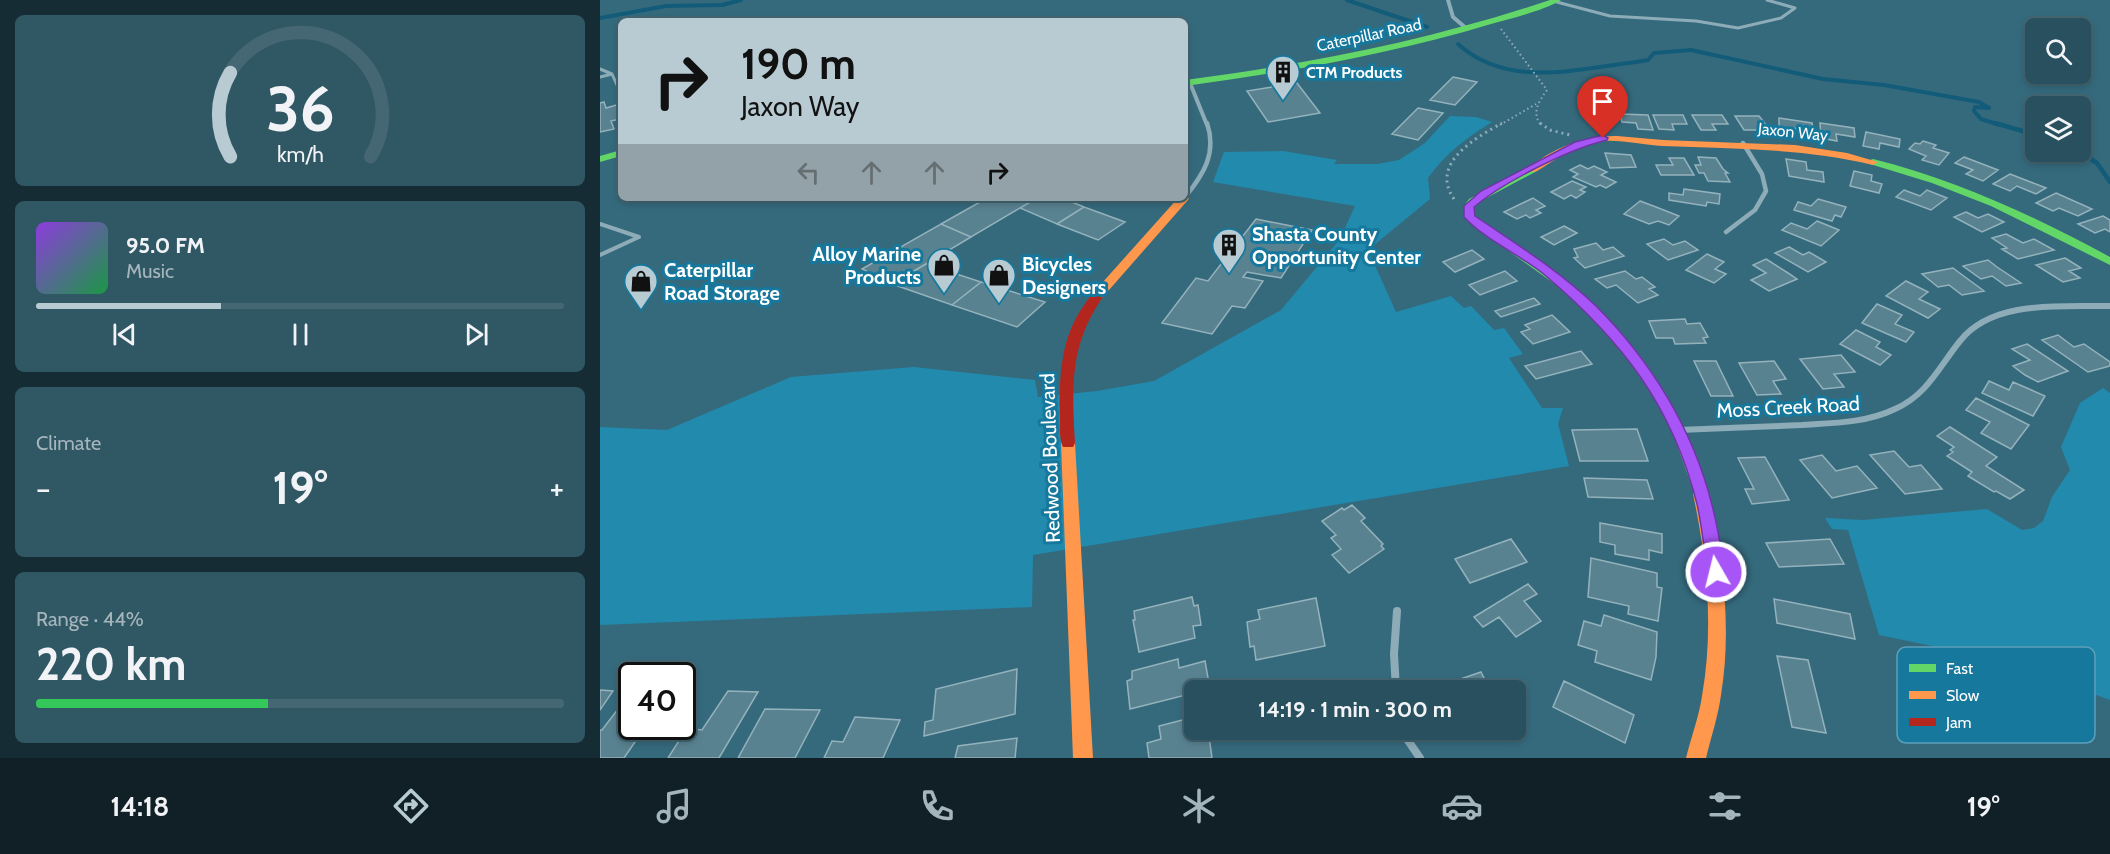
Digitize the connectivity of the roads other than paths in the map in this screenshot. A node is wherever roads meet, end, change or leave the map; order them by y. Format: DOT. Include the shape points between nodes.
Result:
graph roads {
  1 [pos="1448,0"];
  2 [pos="1767,0"];
  3 [pos="1555,1"];
  4 [pos="1467,29"];
  5 [pos="600,69"];
  6 [pos="612,74"];
  7 [pos="600,77"];
  8 [pos="1188,83"];
  9 [pos="618,87"];
  10 [pos="1743,143"];
  11 [pos="618,154"];
  12 [pos="600,159"];
  13 [pos="1188,194"];
  14 [pos="1182,201"];
  15 [pos="600,224"];
  16 [pos="608,226"];
  17 [pos="600,230"];
  18 [pos="1726,232"];
  19 [pos="600,255"];
  20 [pos="2110,262"];
  21 [pos="2110,306"];
  22 [pos="1678,430"];
  23 [pos="1397,611"];
  24 [pos="1395,680"];
  25 [pos="1408,740"];
  26 [pos="1083,758"];
  27 [pos="1420,758"];
  28 [pos="1696,758"];
  1 -- 4 [label="street" via="1453,17"];
  2 -- 3 [label="lane" via="1795,8 1781,18 1738,28 1696,21 1610,16"];
  3 -- 4 [label="street, Caterpillar Road"];
  4 -- 8 [label="street, Caterpillar Road" via="1348,57"];
  5 -- 6 [label="lane"];
  6 -- 7 [label="lane"];
  6 -- 9 [label="lane"];
  8 -- 13 [label="street, Redwood Boulevard" via="1212,147 1208,166"];
  10 -- 18 [label="street" via="1762,174 1766,191 1755,210"];
  10 -- 20 [label="street, Jaxon Way" via="1829,152 1938,179 2012,208"];
  10 -- 22 [label="street, Jaxon Way" via="1603,138 1585,141 1484,193 1469,206 1474,221 1546,270 1603,321 1659,393"];
  11 -- 12 [label="street"];
  14 -- 26 [label="street, Redwood Boulevard" via="1092,302 1067,357"];
  15 -- 16 [label="lane"];
  16 -- 17 [label="lane"];
  16 -- 19 [label="lane" via="639,237"];
  21 -- 22 [label="street, Moss Creek Road" via="2039,309 1986,322 1970,330 1931,383 1911,400 1878,417"];
  22 -- 28 [label="street" via="1704,504 1719,589 1713,689"];
  23 -- 24 [label="street"];
  25 -- 27 [label="street"];
}
